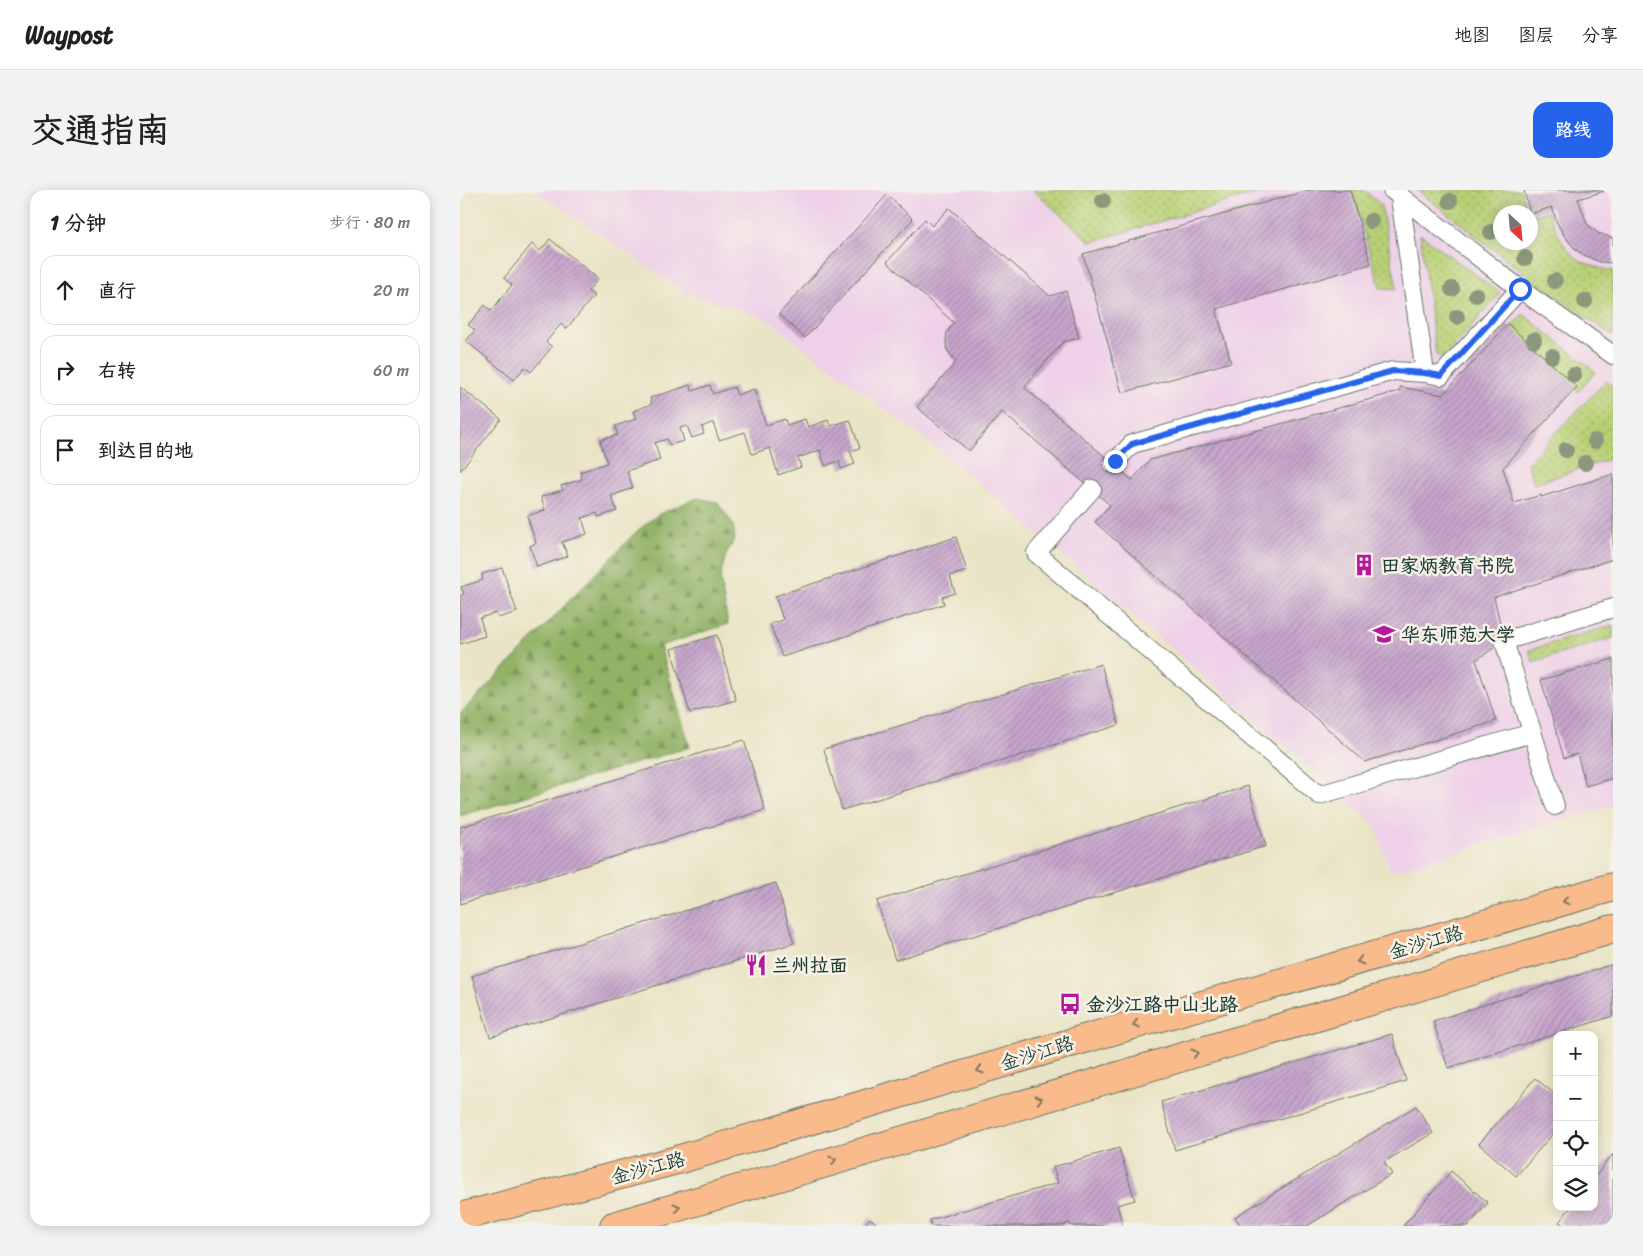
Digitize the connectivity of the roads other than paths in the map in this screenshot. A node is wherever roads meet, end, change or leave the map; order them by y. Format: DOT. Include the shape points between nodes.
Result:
graph roads {
  1 [pos="1397,192"];
  2 [pos="1520,289"];
  3 [pos="1613,354"];
  4 [pos="1425,373"];
  5 [pos="1113,464"];
  6 [pos="1092,489"];
  7 [pos="1613,608"];
  8 [pos="1532,733"];
  9 [pos="1555,806"];
  10 [pos="1613,887"];
  11 [pos="1613,929"];
  12 [pos="460,1217"];
  13 [pos="614,1226"];
  1 -- 2 [label="lane"];
  1 -- 4 [label="lane"];
  2 -- 3 [label="lane"];
  2 -- 4 [label="lane" via="1441,376"];
  4 -- 5 [label="lane" via="1393,371 1132,444"];
  6 -- 8 [label="lane" via="1036,553 1318,795"];
  7 -- 8 [label="lane" via="1504,640"];
  8 -- 9 [label="lane"];
  10 -- 12 [label="main road, 金沙江路, one-way" via="678,1160"];
  13 -- 11 [label="main road, one-way"];
}
